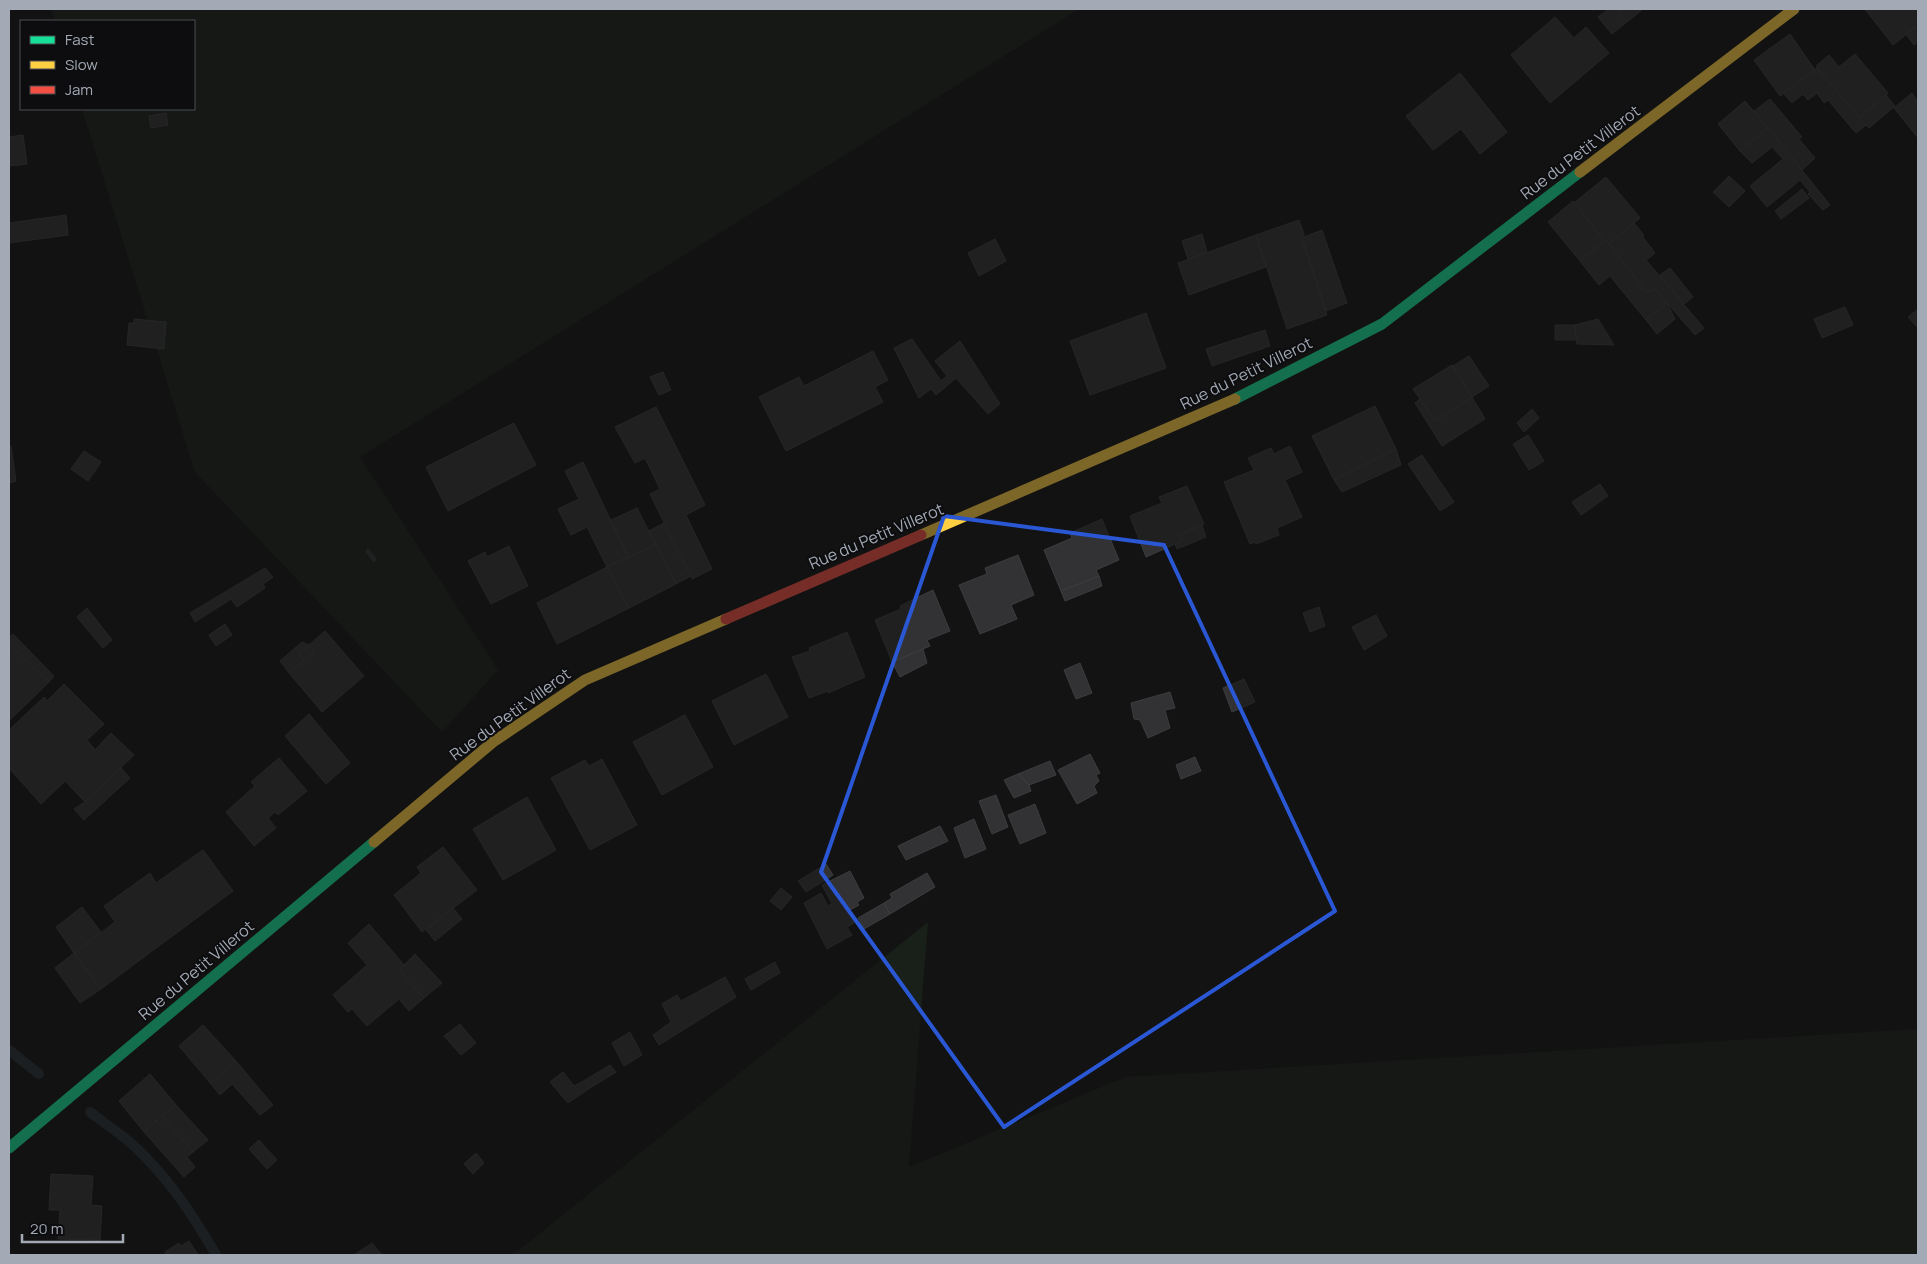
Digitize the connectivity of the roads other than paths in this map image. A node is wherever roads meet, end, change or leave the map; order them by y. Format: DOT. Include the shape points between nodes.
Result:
graph roads {
  1 [pos="1794,9"];
  2 [pos="9,1148"];
  1 -- 2 [label="street, Rue du Petit Villerot" via="1382,324 1240,397 585,680 493,742"];
}
